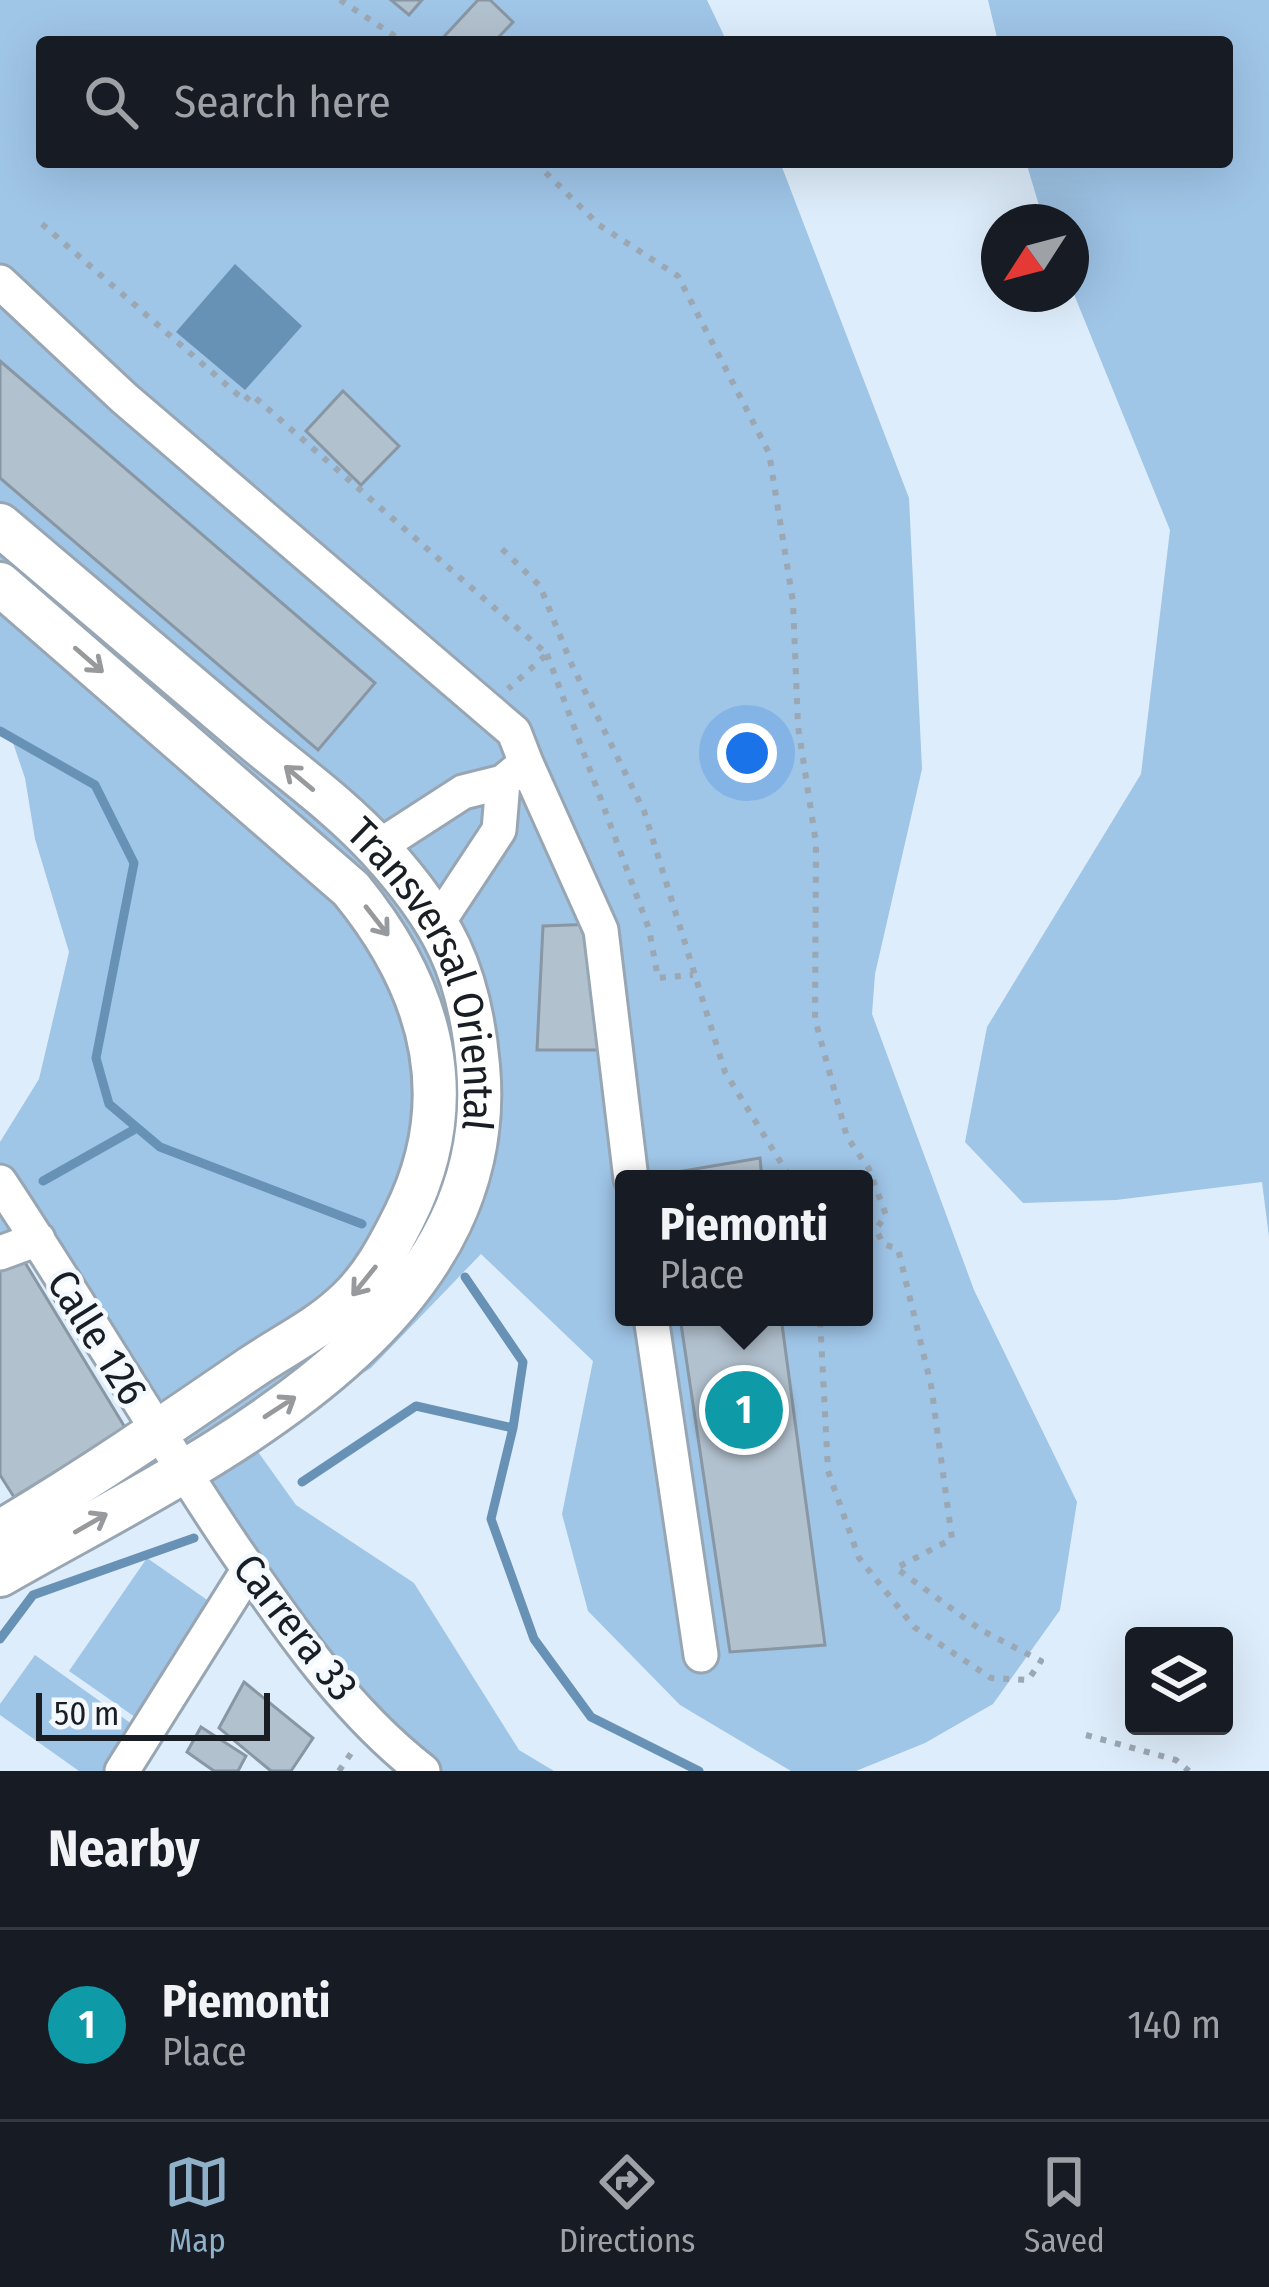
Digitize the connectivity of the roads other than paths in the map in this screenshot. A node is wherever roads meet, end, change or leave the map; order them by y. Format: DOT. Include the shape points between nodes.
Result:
graph roads {
  1 [pos="0,282"];
  2 [pos="0,525"];
  3 [pos="0,584"];
  4 [pos="514,773"];
  5 [pos="377,847"];
  6 [pos="437,924"];
  7 [pos="630,1170"];
  8 [pos="0,1182"];
  9 [pos="38,1239"];
  10 [pos="0,1253"];
  11 [pos="653,1326"];
  12 [pos="157,1432"];
  13 [pos="182,1472"];
  14 [pos="5,1517"];
  15 [pos="249,1569"];
  16 [pos="0,1575"];
  17 [pos="701,1655"];
  18 [pos="122,1771"];
  19 [pos="423,1771"];
  1 -- 4 [label="street" via="514,732"];
  5 -- 2 [label="main road, Transversal Oriental, one-way"];
  3 -- 12 [label="main road, Transversal Oriental, one-way" via="351,889 413,982 433,1053 430,1147 385,1256 348,1302"];
  4 -- 5 [label="street" via="463,793"];
  4 -- 6 [label="street" via="500,830"];
  4 -- 7 [label="street" via="601,930"];
  5 -- 6 [label="main road, Transversal Oriental"];
  13 -- 6 [label="main road, Transversal Oriental, one-way" via="374,1332 447,1232 478,1137 480,1084 460,963"];
  8 -- 9 [label="street, Calle 126"];
  9 -- 10 [label="street"];
  9 -- 12 [label="street, Calle 126"];
  11 -- 17 [label="street"];
  12 -- 13 [label="street, Calle 126"];
  12 -- 14 [label="main road, Transversal Oriental"];
  13 -- 15 [label="street, Carrera 33"];
  16 -- 13 [label="main road, Transversal Oriental, one-way"];
  15 -- 18 [label="street"];
  15 -- 19 [label="street, Carrera 33" via="346,1695"];
}
